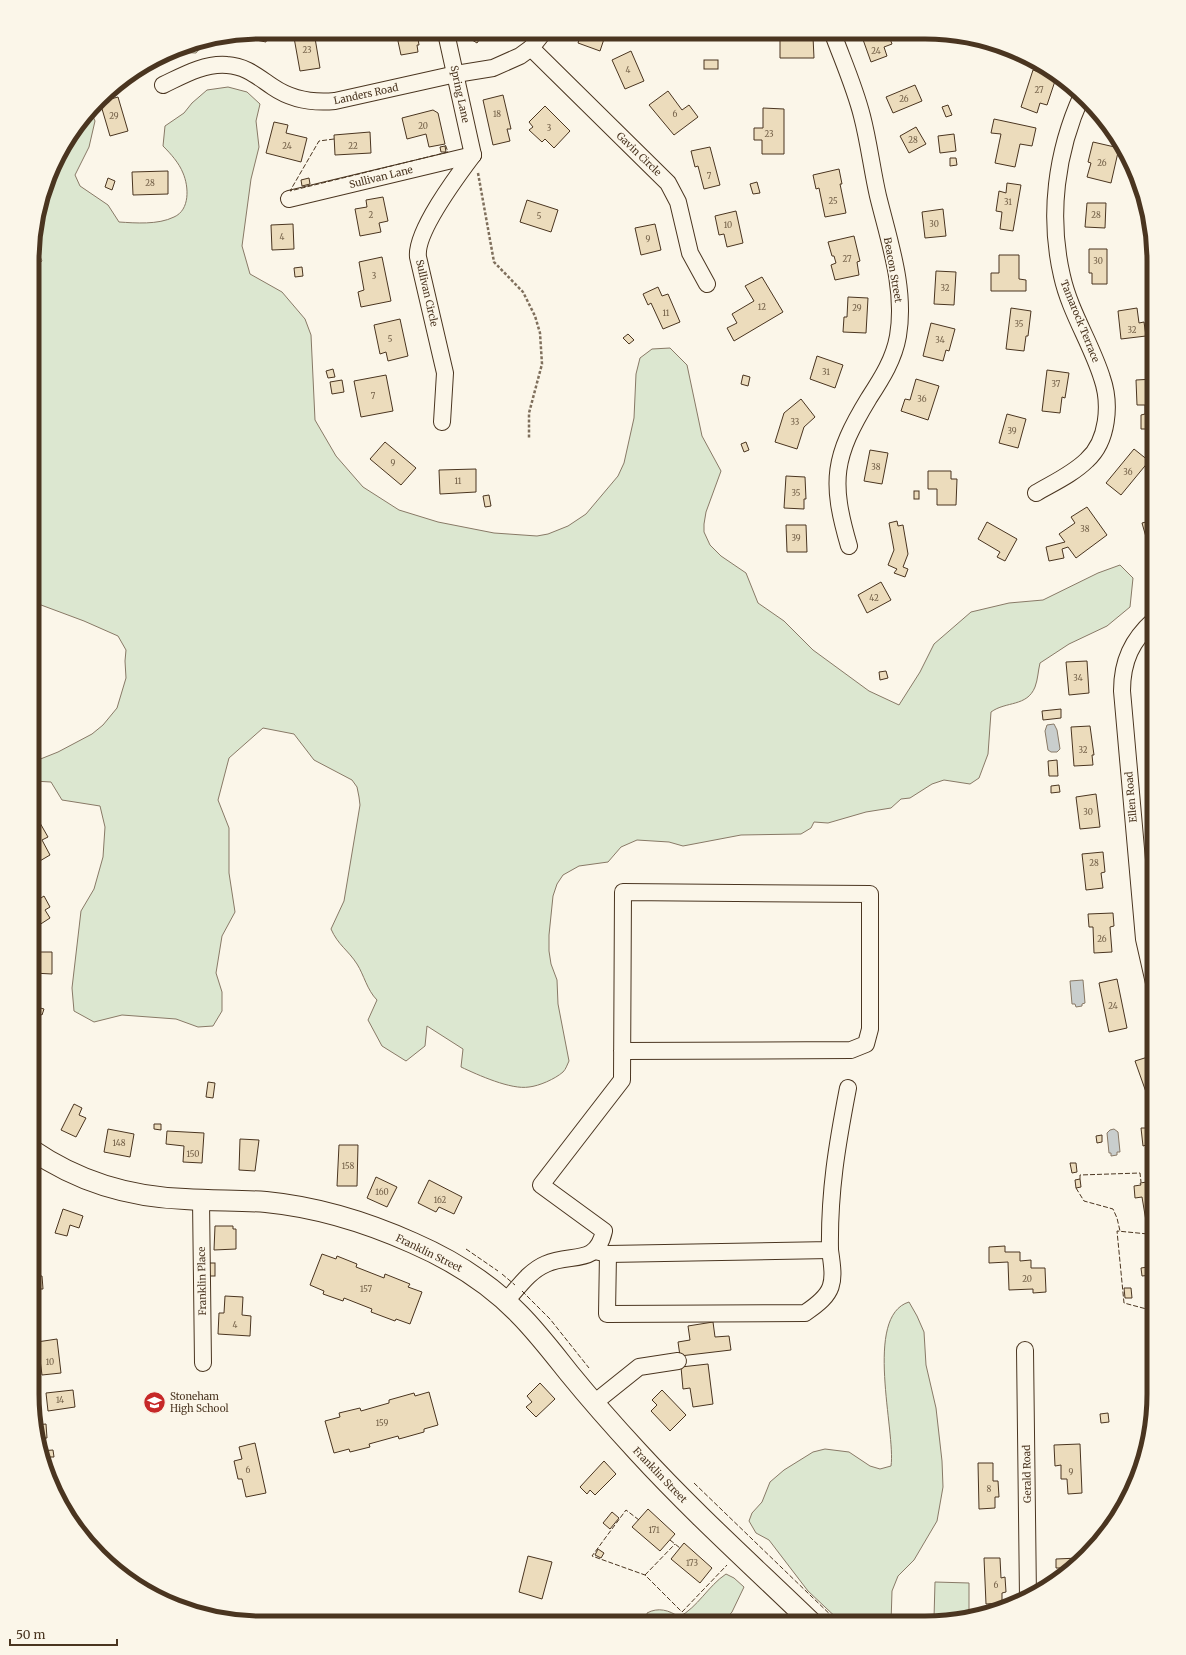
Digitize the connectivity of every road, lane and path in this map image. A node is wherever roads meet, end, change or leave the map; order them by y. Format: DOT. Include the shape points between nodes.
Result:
graph roads {
  1 [pos="448,39"];
  2 [pos="538,39"];
  3 [pos="835,39"];
  4 [pos="531,48"];
  5 [pos="456,74"];
  6 [pos="163,85"];
  7 [pos="1080,102"];
  8 [pos="473,155"];
  9 [pos="289,200"];
  10 [pos="707,284"];
  11 [pos="442,422"];
  12 [pos="529,439"];
  13 [pos="1036,493"];
  14 [pos="849,546"];
  15 [pos="1147,628"];
  16 [pos="1147,954"];
  17 [pos="622,1051"];
  18 [pos="848,1088"];
  19 [pos="39,1154"];
  20 [pos="200,1200"];
  21 [pos="830,1250"];
  22 [pos="602,1253"];
  23 [pos="506,1301"];
  24 [pos="1025,1350"];
  25 [pos="678,1361"];
  26 [pos="203,1363"];
  27 [pos="594,1403"];
  28 [pos="1028,1590"];
  29 [pos="805,1616"];
  1 -- 5 [label="street, Spring Lane"];
  2 -- 4 [label="street, Landers Road"];
  3 -- 14 [label="street, Beacon Street" via="862,116 894,261 900,308 898,337 890,364 850,432 838,468 838,508"];
  4 -- 5 [label="street, Landers Road" via="493,68"];
  4 -- 10 [label="street, Gavin Circle" via="668,183 678,202 690,253"];
  5 -- 6 [label="street, Landers Road" via="325,102 292,97 252,72 227,65 196,70"];
  5 -- 8 [label="street, Spring Lane"];
  7 -- 13 [label="street, Tamarock Terrace" via="1059,169 1055,205 1056,240 1067,293 1103,379 1106,415 1100,444 1088,459"];
  8 -- 9 [label="street, Sullivan Lane"];
  8 -- 11 [label="street, Sullivan Circle" via="456,178 418,245 418,256 445,373"];
  8 -- 12 [label="path" via="492,258 497,267 523,292 540,333 542,364 529,413"];
  15 -- 16 [label="street, Ellen Road" via="1130,648 1124,668 1122,691"];
  17 -- 17 [label="street" via="623,892 870,894 870,1029 866,1044 851,1050"];
  17 -- 22 [label="street" via="622,1080 541,1185 604,1232"];
  18 -- 21 [label="street" via="834,1159 829,1210"];
  19 -- 20 [label="main road, Franklin Street" via="76,1176 106,1186 153,1196"];
  20 -- 23 [label="main road, Franklin Street" via="264,1202 307,1208 347,1218 406,1240 451,1261"];
  20 -- 26 [label="street, Franklin Place"];
  21 -- 22 [label="street"];
  21 -- 22 [label="street" via="833,1271 830,1290 822,1302 805,1313 607,1314"];
  22 -- 23 [label="street" via="583,1258 562,1258 546,1264 532,1272"];
  23 -- 27 [label="main road, Franklin Street" via="537,1332"];
  24 -- 28 [label="street, Gerald Road"];
  25 -- 27 [label="street" via="639,1367"];
  27 -- 29 [label="main road, Franklin Street" via="681,1497"];
}
